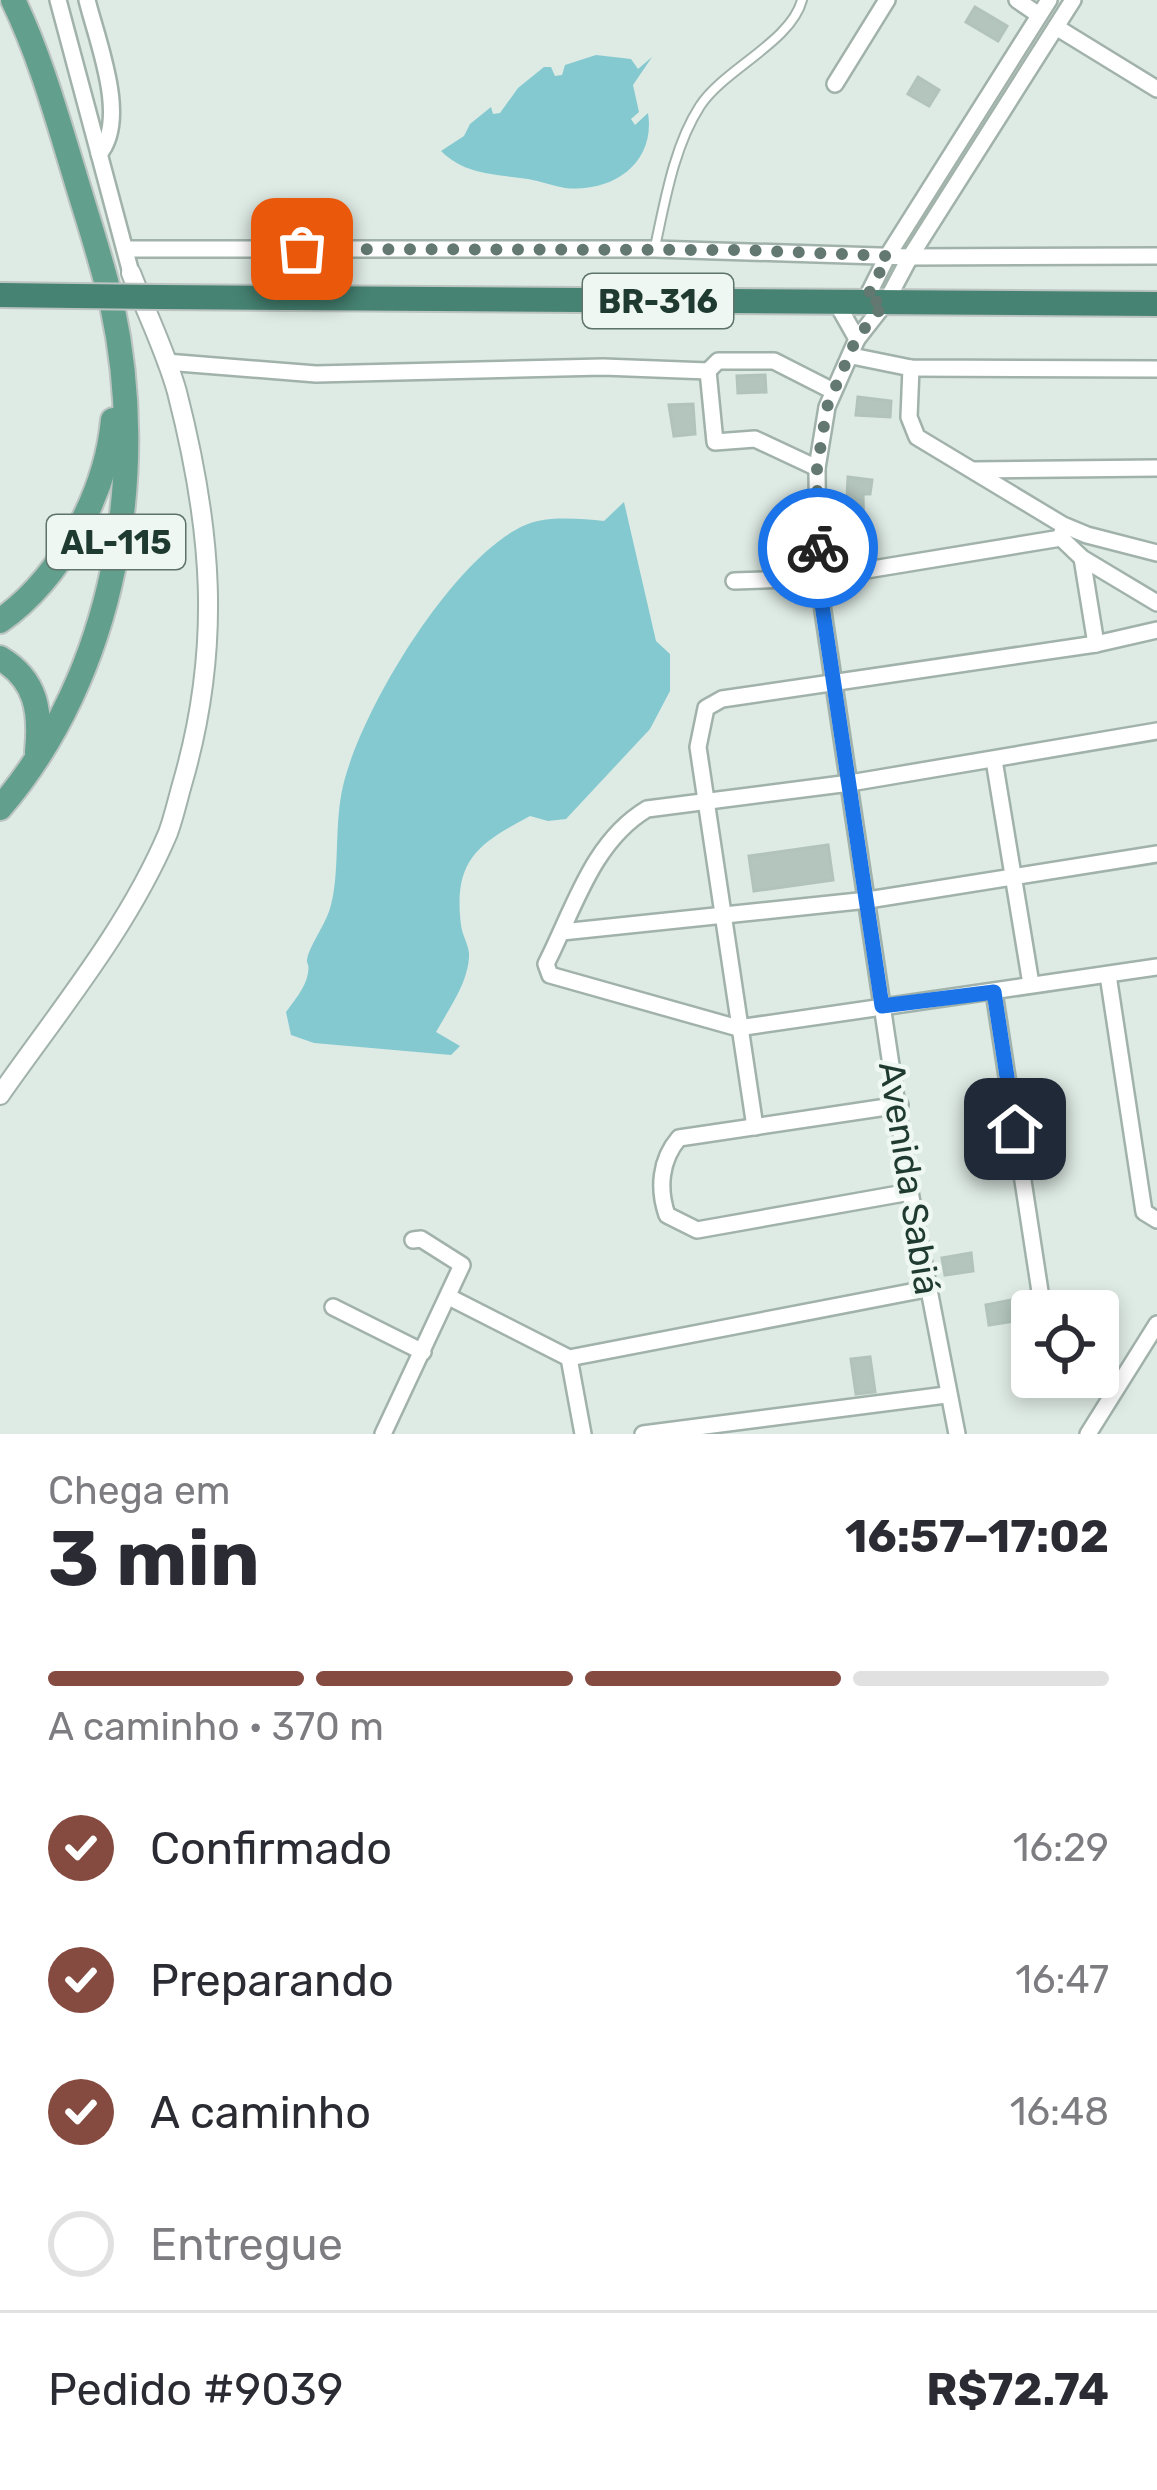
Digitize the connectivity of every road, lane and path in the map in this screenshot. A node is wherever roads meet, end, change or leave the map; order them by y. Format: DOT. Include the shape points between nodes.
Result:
graph roads {
  1 [pos="13,0"];
  2 [pos="58,0"];
  3 [pos="87,0"];
  4 [pos="802,0"];
  5 [pos="887,0"];
  6 [pos="1017,0"];
  7 [pos="1073,0"];
  8 [pos="1044,7"];
  9 [pos="1056,27"];
  10 [pos="835,84"];
  11 [pos="1157,89"];
  12 [pos="99,154"];
  13 [pos="125,249"];
  14 [pos="655,249"];
  15 [pos="888,256"];
  16 [pos="910,256"];
  17 [pos="1157,256"];
  18 [pos="130,273"];
  19 [pos="0,295"];
  20 [pos="836,302"];
  21 [pos="876,302"];
  22 [pos="1157,304"];
  23 [pos="113,309"];
  24 [pos="856,339"];
  25 [pos="852,356"];
  26 [pos="166,362"];
  27 [pos="911,368"];
  28 [pos="1157,369"];
  29 [pos="708,371"];
  30 [pos="833,391"];
  31 [pos="1157,468"];
  32 [pos="817,469"];
  33 [pos="975,470"];
  34 [pos="1062,531"];
  35 [pos="1157,553"];
  36 [pos="1082,558"];
  37 [pos="818,578"];
  38 [pos="734,581"];
  39 [pos="1157,602"];
  40 [pos="0,621"];
  41 [pos="1157,630"];
  42 [pos="1096,644"];
  43 [pos="0,658"];
  44 [pos="833,680"];
  45 [pos="1157,731"];
  46 [pos="36,760"];
  47 [pos="994,760"];
  48 [pos="850,783"];
  49 [pos="708,801"];
  50 [pos="0,808"];
  51 [pos="1157,854"];
  52 [pos="1010,879"];
  53 [pos="868,900"];
  54 [pos="722,918"];
  55 [pos="562,932"];
  56 [pos="1157,967"];
  57 [pos="1108,975"];
  58 [pos="1030,984"];
  59 [pos="994,992"];
  60 [pos="882,1006"];
  61 [pos="738,1028"];
  62 [pos="0,1096"];
  63 [pos="900,1106"];
  64 [pos="755,1126"];
  65 [pos="910,1192"];
  66 [pos="1150,1216"];
  67 [pos="413,1240"];
  68 [pos="926,1289"];
  69 [pos="1040,1290"];
  70 [pos="449,1298"];
  71 [pos="333,1307"];
  72 [pos="1157,1324"];
  73 [pos="423,1352"];
  74 [pos="569,1358"];
  75 [pos="946,1395"];
  76 [pos="813,1415"];
  77 [pos="383,1434"];
  78 [pos="583,1434"];
  79 [pos="643,1434"];
  80 [pos="818,1434"];
  81 [pos="957,1434"];
  82 [pos="1088,1434"];
  1 -- 23 [label="main road" via="38,56"];
  2 -- 12 [label="street"];
  3 -- 12 [label="street" via="111,97 112,128"];
  4 -- 14 [label="lane" via="777,35 700,106"];
  5 -- 10 [label="street"];
  6 -- 8 [label="street"];
  7 -- 9 [label="street"];
  8 -- 15 [label="street"];
  9 -- 11 [label="street"];
  9 -- 16 [label="street"];
  12 -- 13 [label="street"];
  13 -- 14 [label="street"];
  13 -- 18 [label="street"];
  14 -- 15 [label="street"];
  15 -- 16 [label="street"];
  15 -- 21 [label="street"];
  16 -- 17 [label="street"];
  16 -- 21 [label="street"];
  18 -- 26 [label="street"];
  19 -- 20 [label="highway, BR-316, bridge"];
  20 -- 21 [label="highway, BR-316"];
  20 -- 24 [label="street"];
  21 -- 22 [label="highway, BR-316"];
  21 -- 24 [label="street"];
  23 -- 40 [label="main road" via="113,423 97,490 38,589"];
  23 -- 46 [label="main road, AL-115" via="126,463 109,584 77,684"];
  24 -- 25 [label="street, Avenida Sabiá"];
  25 -- 27 [label="street"];
  25 -- 30 [label="street, Avenida Sabiá"];
  26 -- 29 [label="street" via="316,374"];
  26 -- 62 [label="street" via="210,584 195,738 168,832 139,889"];
  27 -- 28 [label="street"];
  27 -- 33 [label="street" via="909,417 917,437"];
  29 -- 30 [label="street" via="718,361 764,359"];
  29 -- 32 [label="street" via="715,442 754,439"];
  30 -- 32 [label="street, Avenida Sabiá"];
  31 -- 33 [label="street"];
  32 -- 37 [label="street, Avenida Sabiá"];
  33 -- 34 [label="street"];
  34 -- 35 [label="street"];
  34 -- 36 [label="street"];
  34 -- 37 [label="street"];
  36 -- 39 [label="street"];
  36 -- 42 [label="street"];
  37 -- 38 [label="street"];
  37 -- 44 [label="street, Avenida Sabiá"];
  41 -- 42 [label="street"];
  42 -- 44 [label="street"];
  43 -- 46 [label="main road" via="32,688"];
  44 -- 48 [label="street, Avenida Sabiá"];
  44 -- 49 [label="street" via="722,699 706,709 698,747"];
  45 -- 47 [label="street"];
  46 -- 50 [label="main road, AL-115"];
  47 -- 48 [label="street"];
  47 -- 52 [label="street"];
  48 -- 49 [label="street"];
  48 -- 53 [label="street, Avenida Sabiá"];
  49 -- 54 [label="street"];
  49 -- 55 [label="street" via="647,809 625,822"];
  51 -- 52 [label="street"];
  52 -- 53 [label="street"];
  52 -- 58 [label="street"];
  53 -- 54 [label="street"];
  53 -- 60 [label="street, Avenida Sabiá"];
  54 -- 55 [label="street"];
  54 -- 61 [label="street"];
  55 -- 61 [label="street" via="547,972"];
  56 -- 57 [label="street"];
  57 -- 58 [label="street"];
  57 -- 66 [label="street"];
  58 -- 59 [label="street"];
  59 -- 60 [label="street"];
  59 -- 69 [label="street"];
  60 -- 61 [label="street"];
  60 -- 63 [label="street, Avenida Sabiá"];
  61 -- 64 [label="street"];
  63 -- 64 [label="street"];
  63 -- 65 [label="street, Avenida Sabiá"];
  64 -- 65 [label="street" via="695,1133 674,1144 659,1192 667,1215 697,1230"];
  65 -- 68 [label="street, Avenida Sabiá"];
  67 -- 70 [label="street" via="462,1265"];
  68 -- 74 [label="street"];
  68 -- 75 [label="street, Avenida Sabiá"];
  70 -- 73 [label="street"];
  70 -- 74 [label="street"];
  71 -- 73 [label="street"];
  72 -- 82 [label="street"];
  73 -- 77 [label="street"];
  74 -- 78 [label="street"];
  75 -- 76 [label="street"];
  75 -- 81 [label="street, Avenida Sabiá"];
  76 -- 79 [label="street"];
  76 -- 80 [label="street"];
}
